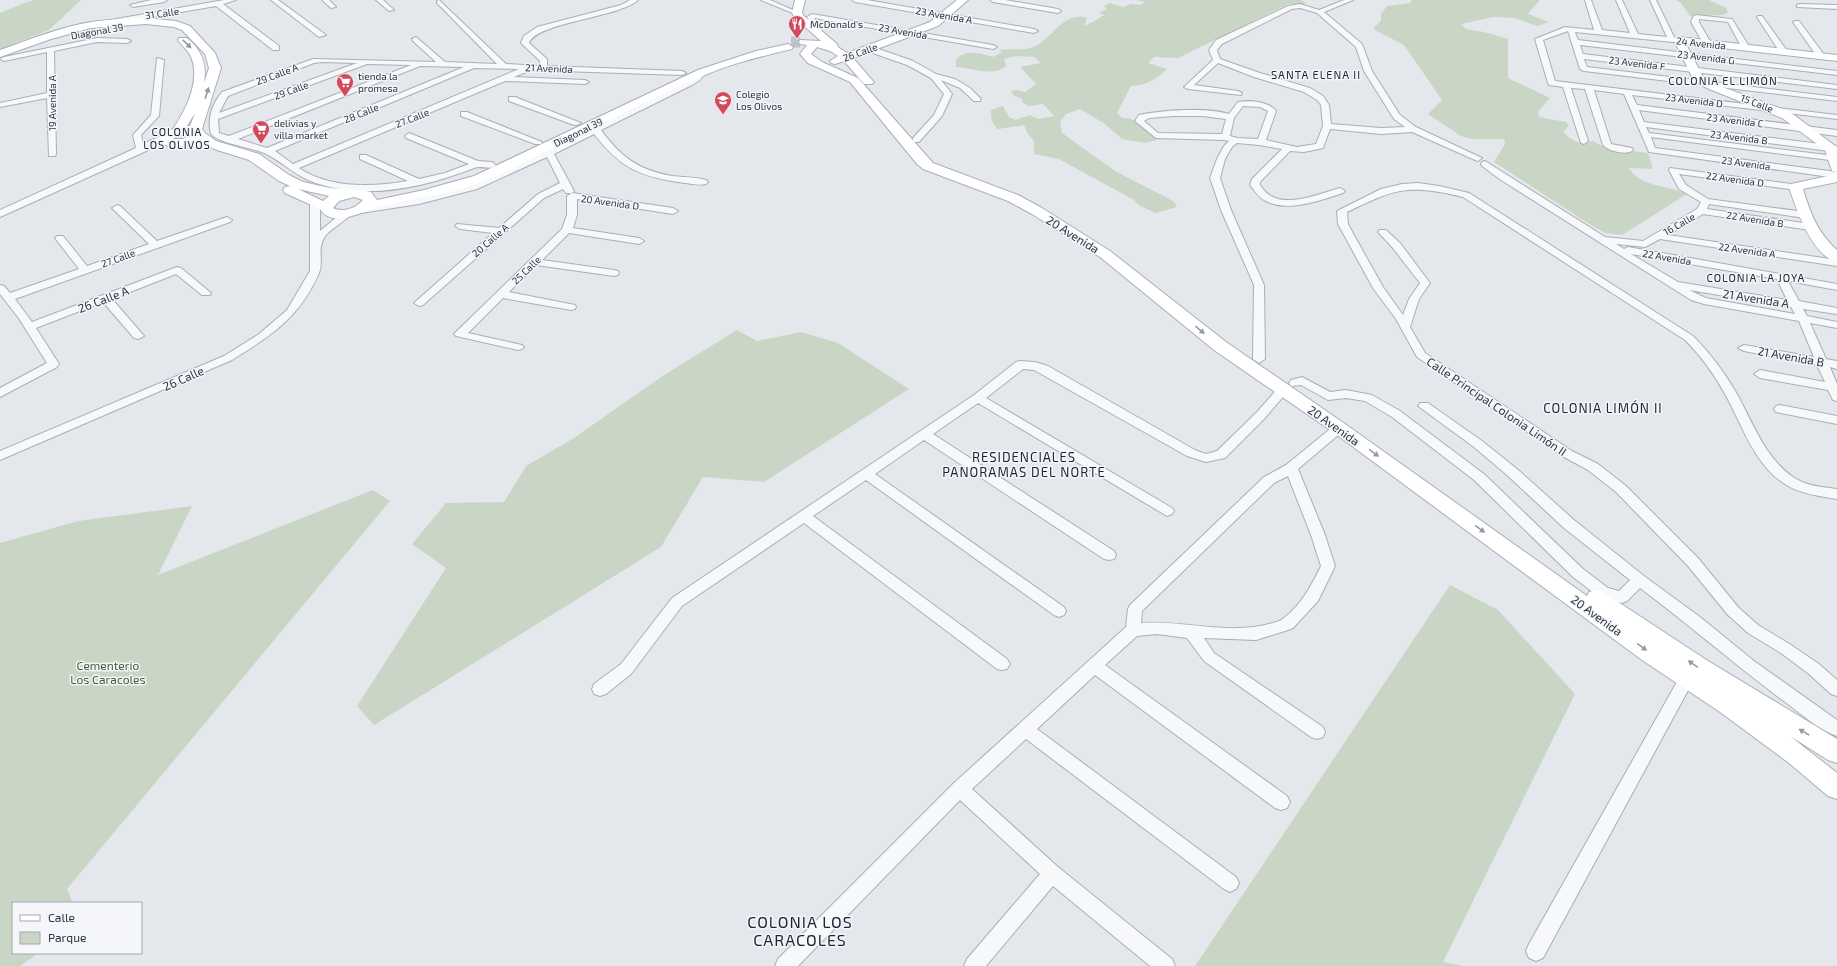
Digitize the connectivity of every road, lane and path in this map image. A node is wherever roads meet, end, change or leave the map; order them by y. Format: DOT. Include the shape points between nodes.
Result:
graph roads {
  1 [pos="164,0"];
  2 [pos="233,0"];
  3 [pos="239,0"];
  4 [pos="274,0"];
  5 [pos="325,0"];
  6 [pos="379,0"];
  7 [pos="635,0"];
  8 [pos="764,0"];
  9 [pos="800,0"];
  10 [pos="855,0"];
  11 [pos="963,0"];
  12 [pos="993,0"];
  13 [pos="1350,0"];
  14 [pos="1588,0"];
  15 [pos="1619,0"];
  16 [pos="1653,0"];
  17 [pos="439,2"];
  18 [pos="133,5"];
  19 [pos="219,5"];
  20 [pos="333,6"];
  21 [pos="1799,6"];
  22 [pos="1837,7"];
  23 [pos="391,10"];
  24 [pos="1058,11"];
  25 [pos="1319,12"];
  26 [pos="797,13"];
  27 [pos="946,16"];
  28 [pos="1760,17"];
  29 [pos="1797,22"];
  30 [pos="176,24"];
  31 [pos="90,26"];
  32 [pos="1568,29"];
  33 [pos="1034,31"];
  34 [pos="912,33"];
  35 [pos="1599,33"];
  36 [pos="322,35"];
  37 [pos="1635,36"];
  38 [pos="104,39"];
  39 [pos="416,39"];
  40 [pos="1675,40"];
  41 [pos="127,41"];
  42 [pos="1575,42"];
  43 [pos="1707,43"];
  44 [pos="804,47"];
  45 [pos="993,47"];
  46 [pos="107,48"];
  47 [pos="276,48"];
  48 [pos="870,48"];
  49 [pos="1746,48"];
  50 [pos="51,52"];
  51 [pos="1784,52"];
  52 [pos="840,53"];
  53 [pos="1795,53"];
  54 [pos="1686,55"];
  55 [pos="734,56"];
  56 [pos="1580,56"];
  57 [pos="1820,56"];
  58 [pos="2,58"];
  59 [pos="1837,58"];
  60 [pos="160,60"];
  61 [pos="323,60"];
  62 [pos="1217,60"];
  63 [pos="368,62"];
  64 [pos="422,64"];
  65 [pos="443,64"];
  66 [pos="476,66"];
  67 [pos="503,66"];
  68 [pos="531,67"];
  69 [pos="543,68"];
  70 [pos="1692,69"];
  71 [pos="1805,69"];
  72 [pos="656,72"];
  73 [pos="702,72"];
  74 [pos="682,73"];
  75 [pos="1837,73"];
  76 [pos="934,76"];
  77 [pos="506,79"];
  78 [pos="664,81"];
  79 [pos="585,82"];
  80 [pos="1705,83"];
  81 [pos="1815,84"];
  82 [pos="1566,85"];
  83 [pos="1837,87"];
  84 [pos="1589,88"];
  85 [pos="1627,92"];
  86 [pos="1238,93"];
  87 [pos="52,95"];
  88 [pos="512,99"];
  89 [pos="977,99"];
  90 [pos="1837,99"];
  91 [pos="0,104"];
  92 [pos="1633,107"];
  93 [pos="1775,110"];
  94 [pos="464,114"];
  95 [pos="214,118"];
  96 [pos="1230,118"];
  97 [pos="1837,118"];
  98 [pos="577,123"];
  99 [pos="1640,124"];
  100 [pos="1327,126"];
  101 [pos="1413,129"];
  102 [pos="1806,129"];
  103 [pos="596,130"];
  104 [pos="196,132"];
  105 [pos="1837,133"];
  106 [pos="1644,134"];
  107 [pos="409,136"];
  108 [pos="137,137"];
  109 [pos="174,137"];
  110 [pos="1230,139"];
  111 [pos="228,140"];
  112 [pos="916,140"];
  113 [pos="1584,141"];
  114 [pos="538,142"];
  115 [pos="1261,142"];
  116 [pos="1288,148"];
  117 [pos="141,150"];
  118 [pos="1629,150"];
  119 [pos="268,151"];
  120 [pos="550,153"];
  121 [pos="52,154"];
  122 [pos="1835,156"];
  123 [pos="363,157"];
  124 [pos="477,164"];
  125 [pos="492,165"];
  126 [pos="293,167"];
  127 [pos="1674,170"];
  128 [pos="1837,175"];
  129 [pos="1837,178"];
  130 [pos="417,182"];
  131 [pos="703,182"];
  132 [pos="565,184"];
  133 [pos="1796,187"];
  134 [pos="1340,191"];
  135 [pos="346,194"];
  136 [pos="572,196"];
  137 [pos="1706,201"];
  138 [pos="359,206"];
  139 [pos="323,207"];
  140 [pos="117,208"];
  141 [pos="673,211"];
  142 [pos="1701,211"];
  143 [pos="0,214"];
  144 [pos="227,220"];
  145 [pos="1807,221"];
  146 [pos="316,222"];
  147 [pos="460,226"];
  148 [pos="567,230"];
  149 [pos="500,231"];
  150 [pos="1383,232"];
  151 [pos="1657,236"];
  152 [pos="60,238"];
  153 [pos="1600,239"];
  154 [pos="639,241"];
  155 [pos="155,245"];
  156 [pos="316,246"];
  157 [pos="1615,248"];
  158 [pos="1837,258"];
  159 [pos="534,262"];
  160 [pos="1837,263"];
  161 [pos="85,270"];
  162 [pos="614,273"];
  163 [pos="1781,278"];
  164 [pos="1674,284"];
  165 [pos="1837,287"];
  166 [pos="0,288"];
  167 [pos="206,293"];
  168 [pos="501,294"];
  169 [pos="9,297"];
  170 [pos="106,298"];
  171 [pos="419,303"];
  172 [pos="1795,304"];
  173 [pos="571,307"];
  174 [pos="1837,311"];
  175 [pos="1803,319"];
  176 [pos="1837,325"];
  177 [pos="30,327"];
  178 [pos="1405,327"];
  179 [pos="138,336"];
  180 [pos="518,347"];
  181 [pos="1744,348"];
  182 [pos="1259,359"];
  183 [pos="1821,362"];
  184 [pos="1837,365"];
  185 [pos="1760,374"];
  186 [pos="1289,386"];
  187 [pos="1835,391"];
  188 [pos="0,393"];
  189 [pos="978,398"];
  190 [pos="1424,406"];
  191 [pos="1780,409"];
  192 [pos="1837,420"];
  193 [pos="1339,428"];
  194 [pos="925,435"];
  195 [pos="0,456"];
  196 [pos="1291,468"];
  197 [pos="867,475"];
  198 [pos="1837,494"];
  199 [pos="1167,511"];
  200 [pos="805,517"];
  201 [pos="1109,555"];
  202 [pos="1639,580"];
  203 [pos="1059,611"];
  204 [pos="1133,630"];
  205 [pos="1191,632"];
  206 [pos="1002,664"];
  207 [pos="1094,666"];
  208 [pos="1687,678"];
  209 [pos="600,689"];
  210 [pos="1837,690"];
  211 [pos="1837,728"];
  212 [pos="1026,730"];
  213 [pos="1317,732"];
  214 [pos="1837,752"];
  215 [pos="1837,788"];
  216 [pos="960,789"];
  217 [pos="1281,802"];
  218 [pos="1052,873"];
  219 [pos="1230,883"];
  220 [pos="1536,951"];
  221 [pos="784,966"];
  222 [pos="974,966"];
  223 [pos="1165,966"];
  1 -- 18 [label="street"];
  2 -- 31 [label="street, 31 Calle"];
  3 -- 19 [label="street, 31 Calle"];
  4 -- 36 [label="street"];
  5 -- 20 [label="street"];
  6 -- 23 [label="street"];
  7 -- 69 [label="street" via="579,20 544,28 530,35 526,43 544,61"];
  8 -- 26 [label="street"];
  9 -- 26 [label="street"];
  10 -- 27 [label="street, 23 Avenida A"];
  11 -- 27 [label="street, 26 Calle"];
  12 -- 24 [label="street"];
  13 -- 25 [label="street"];
  14 -- 35 [label="street"];
  15 -- 37 [label="street"];
  16 -- 40 [label="street, 15 Calle"];
  17 -- 67 [label="street"];
  19 -- 30 [label="street, 31 Calle" via="183,18"];
  19 -- 47 [label="street"];
  21 -- 22 [label="street"];
  25 -- 62 [label="street" via="1300,6 1290,7 1219,42 1213,50"];
  25 -- 101 [label="street" via="1359,46 1368,71 1397,117"];
  26 -- 44 [label="street"];
  27 -- 33 [label="street, 23 Avenida A"];
  27 -- 34 [label="street, 26 Calle"];
  28 -- 51 [label="street"];
  29 -- 57 [label="street"];
  30 -- 31 [label="street" via="146,21"];
  104 -- 30 [label="street, one-way" via="215,68 210,53 186,28"];
  31 -- 58 [label="street" via="47,37"];
  32 -- 35 [label="street, 24 Avenida"];
  32 -- 42 [label="street"];
  32 -- 82 [label="street, 23 Avenida D" via="1539,39 1551,83"];
  34 -- 44 [label="street, 23 Avenida" via="812,16 810,17 818,30"];
  34 -- 45 [label="street, 23 Avenida"];
  34 -- 48 [label="street, 26 Calle"];
  35 -- 37 [label="street, 24 Avenida"];
  37 -- 40 [label="street, 24 Avenida"];
  38 -- 41 [label="street"];
  38 -- 46 [label="street"];
  38 -- 58 [label="street"];
  39 -- 65 [label="street"];
  40 -- 43 [label="street, 24 Avenida"];
  40 -- 54 [label="street, 15 Calle"];
  42 -- 54 [label="street, 23 Avenida G"];
  42 -- 56 [label="street"];
  43 -- 49 [label="street, 24 Avenida"];
  43 -- 49 [label="street" via="1695,22 1696,17 1730,20"];
  44 -- 52 [label="street"];
  44 -- 55 [label="street, Diagonal 39" via="757,49"];
  44 -- 186 [label="street, 20 Avenida, one-way" via="854,80 928,166 1013,198 1044,215 1105,254 1220,346"];
  48 -- 52 [label="street, 26 Calle"];
  48 -- 76 [label="street" via="910,63"];
  49 -- 51 [label="street, 24 Avenida"];
  50 -- 87 [label="street, 19 Avenida A"];
  51 -- 53 [label="street, 24 Avenida"];
  52 -- 112 [label="street, 20 Avenida" via="865,78"];
  53 -- 57 [label="street, 24 Avenida"];
  53 -- 71 [label="street"];
  54 -- 70 [label="street, 15 Calle"];
  54 -- 71 [label="street, 23 Avenida G"];
  55 -- 73 [label="street, Diagonal 39"];
  55 -- 74 [label="street, Diagonal 39"];
  56 -- 70 [label="street, 23 Avenida F"];
  56 -- 80 [label="street" via="1584,69"];
  57 -- 59 [label="street, 24 Avenida"];
  58 -- 109 [label="street, Diagonal 39, one-way" via="56,39 94,30 133,25 168,29 192,48 198,58 200,69 197,93 185,122"];
  60 -- 108 [label="street" via="154,116 138,132"];
  61 -- 63 [label="street, 21 Avenida"];
  61 -- 95 [label="street, 29 Calle A" via="313,61 231,91 221,98"];
  62 -- 86 [label="street" via="1188,87"];
  62 -- 100 [label="street" via="1315,94 1325,105"];
  63 -- 64 [label="street, 21 Avenida"];
  63 -- 95 [label="street, 29 Calle"];
  64 -- 65 [label="street, 21 Avenida"];
  64 -- 111 [label="street"];
  65 -- 66 [label="street, 21 Avenida"];
  66 -- 67 [label="street, 21 Avenida"];
  66 -- 119 [label="street, 28 Calle"];
  67 -- 68 [label="street, 21 Avenida"];
  68 -- 69 [label="street, 21 Avenida"];
  68 -- 77 [label="street, 27 Calle"];
  69 -- 72 [label="street, 21 Avenida"];
  70 -- 80 [label="street, 15 Calle"];
  70 -- 81 [label="street, 23 Avenida F"];
  71 -- 75 [label="street, 23 Avenida G"];
  71 -- 81 [label="street"];
  72 -- 74 [label="street, 21 Avenida"];
  72 -- 78 [label="street" via="664,75"];
  73 -- 103 [label="street" via="693,81"];
  73 -- 138 [label="street, Diagonal 39" via="479,179 426,194"];
  74 -- 78 [label="street, Diagonal 39"];
  76 -- 89 [label="street" via="963,85"];
  76 -- 112 [label="street" via="948,94 938,116"];
  77 -- 79 [label="street"];
  77 -- 126 [label="street, 27 Calle"];
  78 -- 98 [label="street, Diagonal 39"];
  80 -- 90 [label="street"];
  80 -- 93 [label="street, 15 Calle"];
  81 -- 83 [label="street, 23 Avenida F"];
  82 -- 84 [label="street, 23 Avenida D"];
  82 -- 113 [label="street"];
  84 -- 85 [label="street, 23 Avenida D"];
  84 -- 118 [label="street" via="1607,145"];
  85 -- 92 [label="street"];
  85 -- 93 [label="street, 23 Avenida D"];
  87 -- 91 [label="street"];
  87 -- 121 [label="street, 19 Avenida A"];
  88 -- 98 [label="street"];
  92 -- 99 [label="street"];
  92 -- 102 [label="street, 23 Avenida C"];
  93 -- 97 [label="street, 23 Avenida D"];
  93 -- 102 [label="street, 15 Calle"];
  94 -- 114 [label="street"];
  95 -- 111 [label="street" via="212,126 215,134"];
  96 -- 110 [label="street"];
  96 -- 110 [label="street" via="1221,115 1169,114 1142,117 1139,121 1159,136"];
  96 -- 115 [label="street" via="1241,104 1270,108 1272,111"];
  98 -- 114 [label="street, Diagonal 39"];
  99 -- 106 [label="street"];
  99 -- 122 [label="street, 23 Avenida B"];
  100 -- 101 [label="street" via="1381,131"];
  100 -- 116 [label="street" via="1320,146 1303,150"];
  101 -- 153 [label="street" via="1482,161 1504,178"];
  102 -- 105 [label="street, 23 Avenida C"];
  102 -- 122 [label="street, 15 Calle"];
  103 -- 120 [label="street"];
  103 -- 131 [label="street" via="621,160 638,170 668,178"];
  104 -- 109 [label="street"];
  104 -- 135 [label="street" via="208,143 253,156 286,179 298,184"];
  106 -- 122 [label="street"];
  106 -- 128 [label="street, 23 Avenida" via="1651,149 1654,150"];
  107 -- 124 [label="street"];
  108 -- 109 [label="street"];
  108 -- 117 [label="street"];
  109 -- 117 [label="street"];
  109 -- 139 [label="street" via="208,151 243,161 280,186"];
  110 -- 115 [label="street"];
  110 -- 182 [label="street" via="1215,178 1259,285"];
  111 -- 119 [label="street"];
  112 -- 182 [label="street, 20 Avenida" via="939,164 1038,203 1116,250"];
  114 -- 125 [label="street, Diagonal 39"];
  115 -- 116 [label="street"];
  116 -- 134 [label="street" via="1255,181 1255,185 1264,196 1272,201 1285,202"];
  117 -- 143 [label="street"];
  119 -- 126 [label="street"];
  120 -- 132 [label="street, 20 Avenida D"];
  120 -- 138 [label="street" via="474,187 364,211"];
  123 -- 130 [label="street"];
  124 -- 125 [label="street"];
  124 -- 130 [label="street" via="449,175"];
  125 -- 138 [label="street, Diagonal 39" via="447,182"];
  126 -- 130 [label="street" via="314,179 336,185 373,186"];
  127 -- 133 [label="street, 22 Avenida D"];
  127 -- 137 [label="street, 16 Calle" via="1682,188"];
  129 -- 133 [label="street"];
  132 -- 136 [label="street, 20 Avenida D"];
  132 -- 149 [label="street, 20 Calle A" via="541,196"];
  133 -- 145 [label="street"];
  135 -- 138 [label="street" via="354,193"];
  135 -- 139 [label="street" via="332,199"];
  136 -- 141 [label="street, 20 Avenida D"];
  136 -- 148 [label="street" via="572,215"];
  137 -- 142 [label="street, 16 Calle"];
  137 -- 145 [label="street"];
  138 -- 139 [label="street" via="335,213"];
  138 -- 156 [label="street" via="322,234"];
  139 -- 146 [label="street"];
  139 -- 146 [label="street, 26 Calle"];
  140 -- 155 [label="street"];
  142 -- 145 [label="street, 22 Avenida B"];
  142 -- 151 [label="street, 16 Calle"];
  144 -- 155 [label="street, 27 Calle"];
  145 -- 158 [label="street" via="1822,246"];
  146 -- 156 [label="street, 26 Calle"];
  147 -- 149 [label="street"];
  148 -- 154 [label="street"];
  148 -- 159 [label="street, 25 Calle"];
  149 -- 171 [label="street, 20 Calle A"];
  150 -- 178 [label="street" via="1396,244 1425,283 1414,299"];
  151 -- 153 [label="street, 16 Calle" via="1643,244"];
  151 -- 160 [label="street, 22 Avenida A"];
  152 -- 161 [label="street"];
  153 -- 157 [label="street"];
  155 -- 161 [label="street, 27 Calle"];
  156 -- 195 [label="street, 26 Calle" via="315,271 306,289 291,312 263,336 228,358"];
  157 -- 163 [label="street, 22 Avenida"];
  157 -- 164 [label="street"];
  159 -- 162 [label="street"];
  159 -- 168 [label="street, 25 Calle"];
  161 -- 169 [label="street, 27 Calle"];
  163 -- 165 [label="street, 22 Avenida"];
  163 -- 172 [label="street"];
  164 -- 172 [label="street, 21 Avenida A"];
  164 -- 175 [label="street" via="1704,301"];
  166 -- 169 [label="street"];
  167 -- 170 [label="street, 26 Calle A" via="177,270"];
  168 -- 173 [label="street"];
  168 -- 180 [label="street, 25 Calle" via="460,334"];
  169 -- 177 [label="street"];
  170 -- 177 [label="street, 26 Calle A"];
  170 -- 179 [label="street"];
  172 -- 174 [label="street, 21 Avenida A"];
  172 -- 175 [label="street"];
  175 -- 176 [label="street"];
  175 -- 183 [label="street"];
  177 -- 188 [label="street" via="53,364"];
  178 -- 198 [label="street, Calle Principal Colonia Limón II" via="1378,288 1350,237 1343,224 1342,211 1391,189 1411,186 1430,187 1466,195 1689,338 1706,356 1776,472 1800,487"];
  178 -- 210 [label="street, Calle Principal Colonia Limón II" via="1426,359 1568,454 1593,467 1621,489 1693,562 1733,611 1753,629 1814,669"];
  181 -- 183 [label="street, 21 Avenida B"];
  182 -- 186 [label="street, 20 Avenida"];
  183 -- 184 [label="street, 21 Avenida B"];
  183 -- 187 [label="street"];
  185 -- 187 [label="street"];
  186 -- 189 [label="street" via="1221,455 1206,458 1191,453 1035,366 1020,366"];
  186 -- 193 [label="street, 20 Avenida"];
  186 -- 202 [label="street, 20 Avenida" via="1302,381 1328,396 1346,394 1368,398 1396,414 1479,477 1578,573 1604,592 1622,597"];
  214 -- 186 [label="street, 20 Avenida, one-way" via="1700,668 1617,613 1376,439"];
  189 -- 194 [label="street"];
  189 -- 199 [label="street"];
  190 -- 202 [label="street" via="1484,449 1569,524"];
  191 -- 192 [label="street"];
  193 -- 196 [label="street"];
  193 -- 208 [label="street, 20 Avenida, one-way"];
  194 -- 197 [label="street"];
  194 -- 201 [label="street"];
  196 -- 204 [label="street" via="1269,480 1135,609"];
  196 -- 205 [label="street" via="1328,566 1313,597 1288,624 1256,634"];
  197 -- 200 [label="street"];
  197 -- 203 [label="street"];
  200 -- 206 [label="street"];
  200 -- 209 [label="street" via="677,602 626,669"];
  202 -- 211 [label="street" via="1695,621 1749,666"];
  204 -- 205 [label="street" via="1157,628"];
  204 -- 207 [label="street"];
  205 -- 213 [label="street" via="1209,657"];
  207 -- 212 [label="street"];
  207 -- 217 [label="street"];
  208 -- 215 [label="street, 20 Avenida" via="1798,755"];
  208 -- 220 [label="street"];
  212 -- 216 [label="street"];
  212 -- 219 [label="street"];
  216 -- 218 [label="street"];
  216 -- 221 [label="street"];
  218 -- 222 [label="street"];
  218 -- 223 [label="street"];
}
